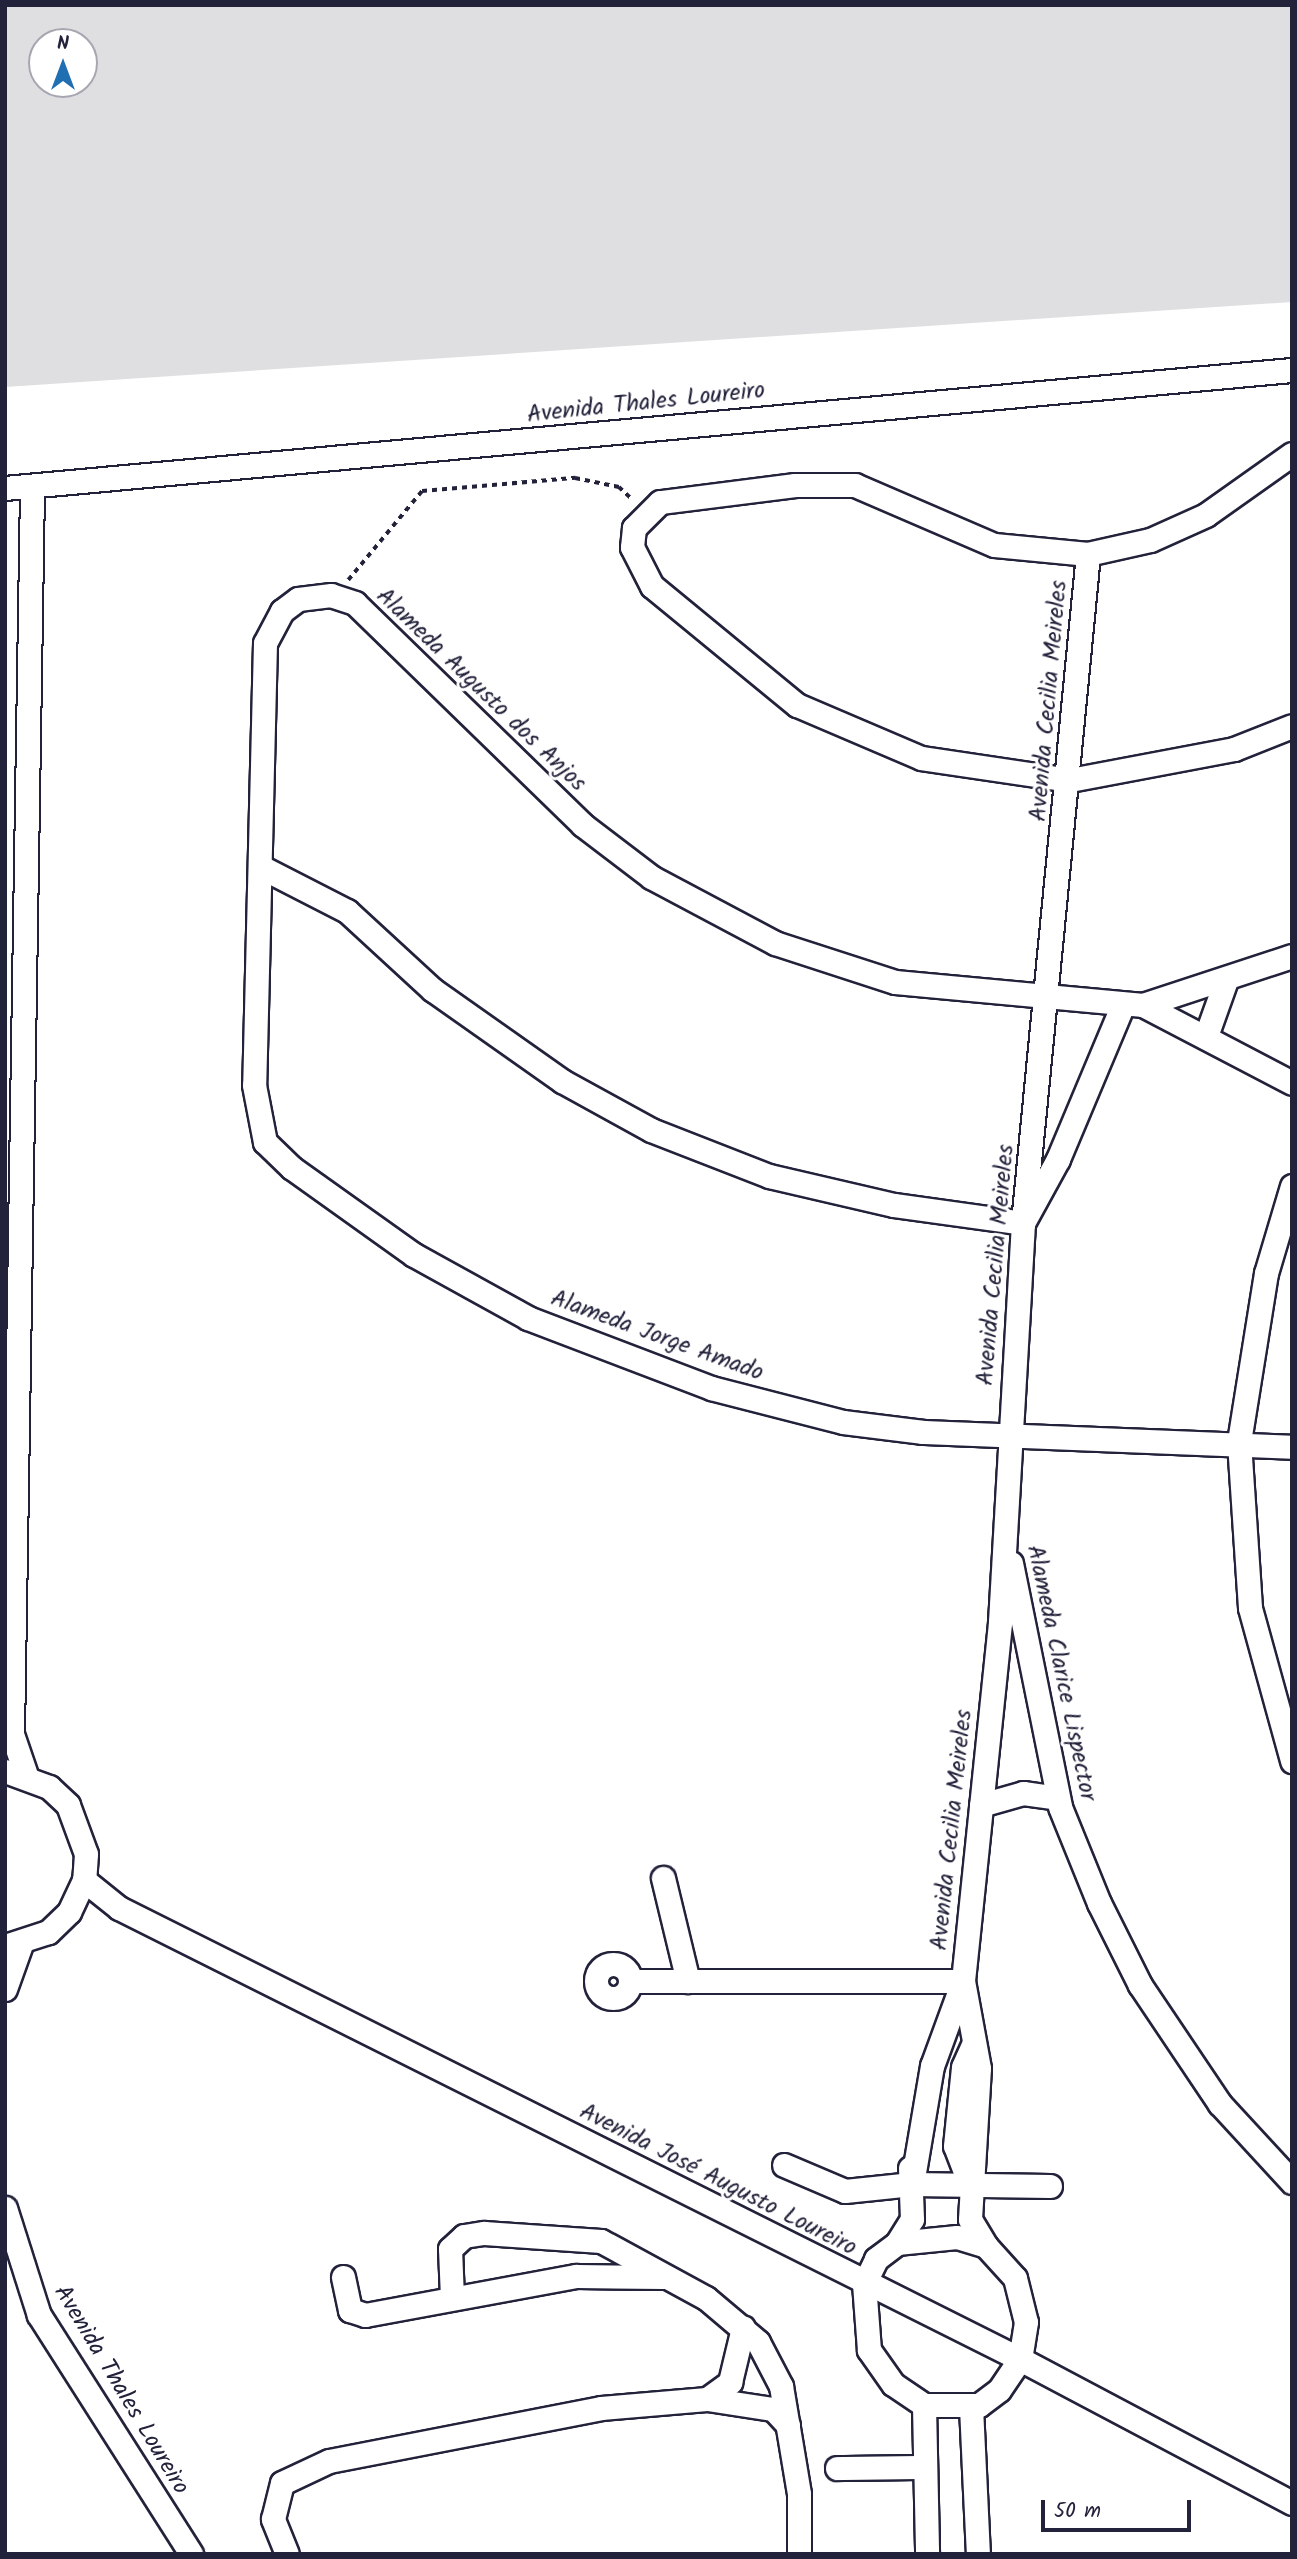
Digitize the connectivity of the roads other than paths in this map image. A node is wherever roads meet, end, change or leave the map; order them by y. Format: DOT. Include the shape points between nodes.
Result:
graph roads {
  1 [pos="1292,370"];
  2 [pos="1292,454"];
  3 [pos="32,486"];
  4 [pos="5,488"];
  5 [pos="1088,554"];
  6 [pos="1292,726"];
  7 [pos="1070,780"];
  8 [pos="261,867"];
  9 [pos="1292,956"];
  10 [pos="1226,980"];
  11 [pos="1049,999"];
  12 [pos="1133,1004"];
  13 [pos="1206,1036"];
  14 [pos="1292,1083"];
  15 [pos="1292,1186"];
  16 [pos="1023,1223"];
  17 [pos="1008,1434"];
  18 [pos="1239,1442"];
  19 [pos="1292,1447"];
  20 [pos="1004,1526"];
  21 [pos="9,1741"];
  22 [pos="1292,1761"];
  23 [pos="15,1773"];
  24 [pos="1058,1798"];
  25 [pos="981,1805"];
  26 [pos="663,1878"];
  27 [pos="84,1880"];
  28 [pos="119,1908"];
  29 [pos="69,1912"];
  30 [pos="13,1945"];
  31 [pos="630,1981"];
  32 [pos="688,1981"];
  33 [pos="963,1981"];
  34 [pos="5,1989"];
  35 [pos="940,2050"];
  36 [pos="949,2123"];
  37 [pos="784,2165"];
  38 [pos="1292,2182"];
  39 [pos="912,2183"];
  40 [pos="970,2183"];
  41 [pos="1050,2186"];
  42 [pos="5,2208"];
  43 [pos="897,2243"];
  44 [pos="986,2246"];
  45 [pos="342,2277"];
  46 [pos="669,2278"];
  47 [pos="864,2284"];
  48 [pos="452,2298"];
  49 [pos="743,2328"];
  50 [pos="1020,2359"];
  51 [pos="707,2399"];
  52 [pos="924,2405"];
  53 [pos="971,2407"];
  54 [pos="788,2425"];
  55 [pos="925,2467"];
  56 [pos="837,2468"];
  57 [pos="1292,2503"];
  58 [pos="191,2554"];
  59 [pos="287,2554"];
  60 [pos="799,2554"];
  61 [pos="927,2554"];
  62 [pos="978,2554"];
  1 -- 3 [label="street, Avenida Thales Loureiro"];
  2 -- 5 [label="street" via="1206,514 1150,540"];
  3 -- 4 [label="street, Avenida Thales Loureiro"];
  3 -- 21 [label="street"];
  5 -- 7 [label="street, Avenida Cecilia Meireles"];
  5 -- 7 [label="street" via="993,545 855,485 680,498 645,511 632,547 652,586 797,705 921,758"];
  6 -- 7 [label="street" via="1234,749"];
  7 -- 11 [label="street, Avenida Cecilia Meireles"];
  8 -- 11 [label="street, Alameda Augusto dos Anjos" via="265,643 282,611 298,599 331,595 376,619 583,825 714,914 775,943 895,982"];
  8 -- 16 [label="street" via="347,911 433,990 562,1081 651,1130 769,1176 894,1205"];
  8 -- 17 [label="street, Alameda Jorge Amado" via="254,1085 265,1142 414,1255 596,1347 711,1388 843,1422"];
  9 -- 10 [label="street, Alameda Augusto dos Anjos"];
  10 -- 12 [label="street, Alameda Augusto dos Anjos"];
  10 -- 13 [label="street"];
  11 -- 12 [label="street, Alameda Augusto dos Anjos"];
  11 -- 16 [label="street, Avenida Cecilia Meireles"];
  12 -- 13 [label="street, Alameda Augusto dos Anjos"];
  12 -- 16 [label="street"];
  13 -- 14 [label="street, Alameda Augusto dos Anjos"];
  15 -- 18 [label="street" via="1266,1272"];
  16 -- 17 [label="street, Avenida Cecilia Meireles"];
  17 -- 18 [label="street, Alameda Jorge Amado"];
  17 -- 20 [label="street, Avenida Cecilia Meireles"];
  18 -- 19 [label="street, Alameda Jorge Amado"];
  18 -- 22 [label="street" via="1250,1608"];
  20 -- 24 [label="street, Alameda Clarice Lispector"];
  20 -- 25 [label="street, Avenida Cecilia Meireles"];
  21 -- 23 [label="street"];
  23 -- 27 [label="street" via="49,1787 74,1817 86,1854"];
  24 -- 25 [label="street" via="1023,1793"];
  24 -- 38 [label="street, Alameda Clarice Lispector" via="1099,1903 1140,1985 1220,2105"];
  25 -- 33 [label="street, Avenida Cecilia Meireles"];
  26 -- 32 [label="street"];
  27 -- 28 [label="street, Avenida José Augusto Loureiro"];
  27 -- 29 [label="street"];
  28 -- 29 [label="street"];
  28 -- 47 [label="street, Avenida José Augusto Loureiro"];
  29 -- 30 [label="street"];
  30 -- 34 [label="street"];
  31 -- 32 [label="street"];
  32 -- 33 [label="street"];
  33 -- 35 [label="street, Avenida Cecilia Meireles"];
  33 -- 36 [label="street, Avenida Cecilia Meireles" via="979,2068"];
  35 -- 36 [label="street, Avenida Cecilia Meireles" via="946,2067"];
  35 -- 36 [label="street, Avenida Cecilia Meireles" via="921,2066"];
  36 -- 39 [label="street"];
  36 -- 39 [label="street" via="940,2147"];
  36 -- 40 [label="street"];
  37 -- 39 [label="street" via="845,2191"];
  39 -- 40 [label="street"];
  39 -- 43 [label="street" via="912,2219"];
  40 -- 41 [label="street"];
  40 -- 44 [label="street" via="970,2219"];
  42 -- 58 [label="street, Avenida Thales Loureiro" via="39,2315"];
  43 -- 44 [label="street" via="957,2237"];
  43 -- 47 [label="street" via="876,2259"];
  44 -- 50 [label="street" via="1015,2278 1023,2301"];
  45 -- 48 [label="street" via="355,2314"];
  46 -- 48 [label="street" via="607,2273"];
  46 -- 48 [label="street" via="601,2241 484,2232 464,2236 450,2249"];
  46 -- 49 [label="street"];
  47 -- 50 [label="street, Avenida José Augusto Loureiro"];
  47 -- 52 [label="street" via="869,2350 893,2384"];
  49 -- 51 [label="street" via="730,2382"];
  49 -- 54 [label="street" via="766,2353 781,2386"];
  50 -- 53 [label="street" via="999,2390"];
  50 -- 57 [label="street, Avenida José Augusto Loureiro"];
  51 -- 54 [label="street" via="773,2409"];
  51 -- 59 [label="street" via="601,2408 295,2472 282,2483 272,2511"];
  52 -- 53 [label="street"];
  52 -- 55 [label="street"];
  53 -- 62 [label="street"];
  54 -- 60 [label="street" via="799,2494"];
  55 -- 56 [label="street"];
  55 -- 61 [label="street"];
}
